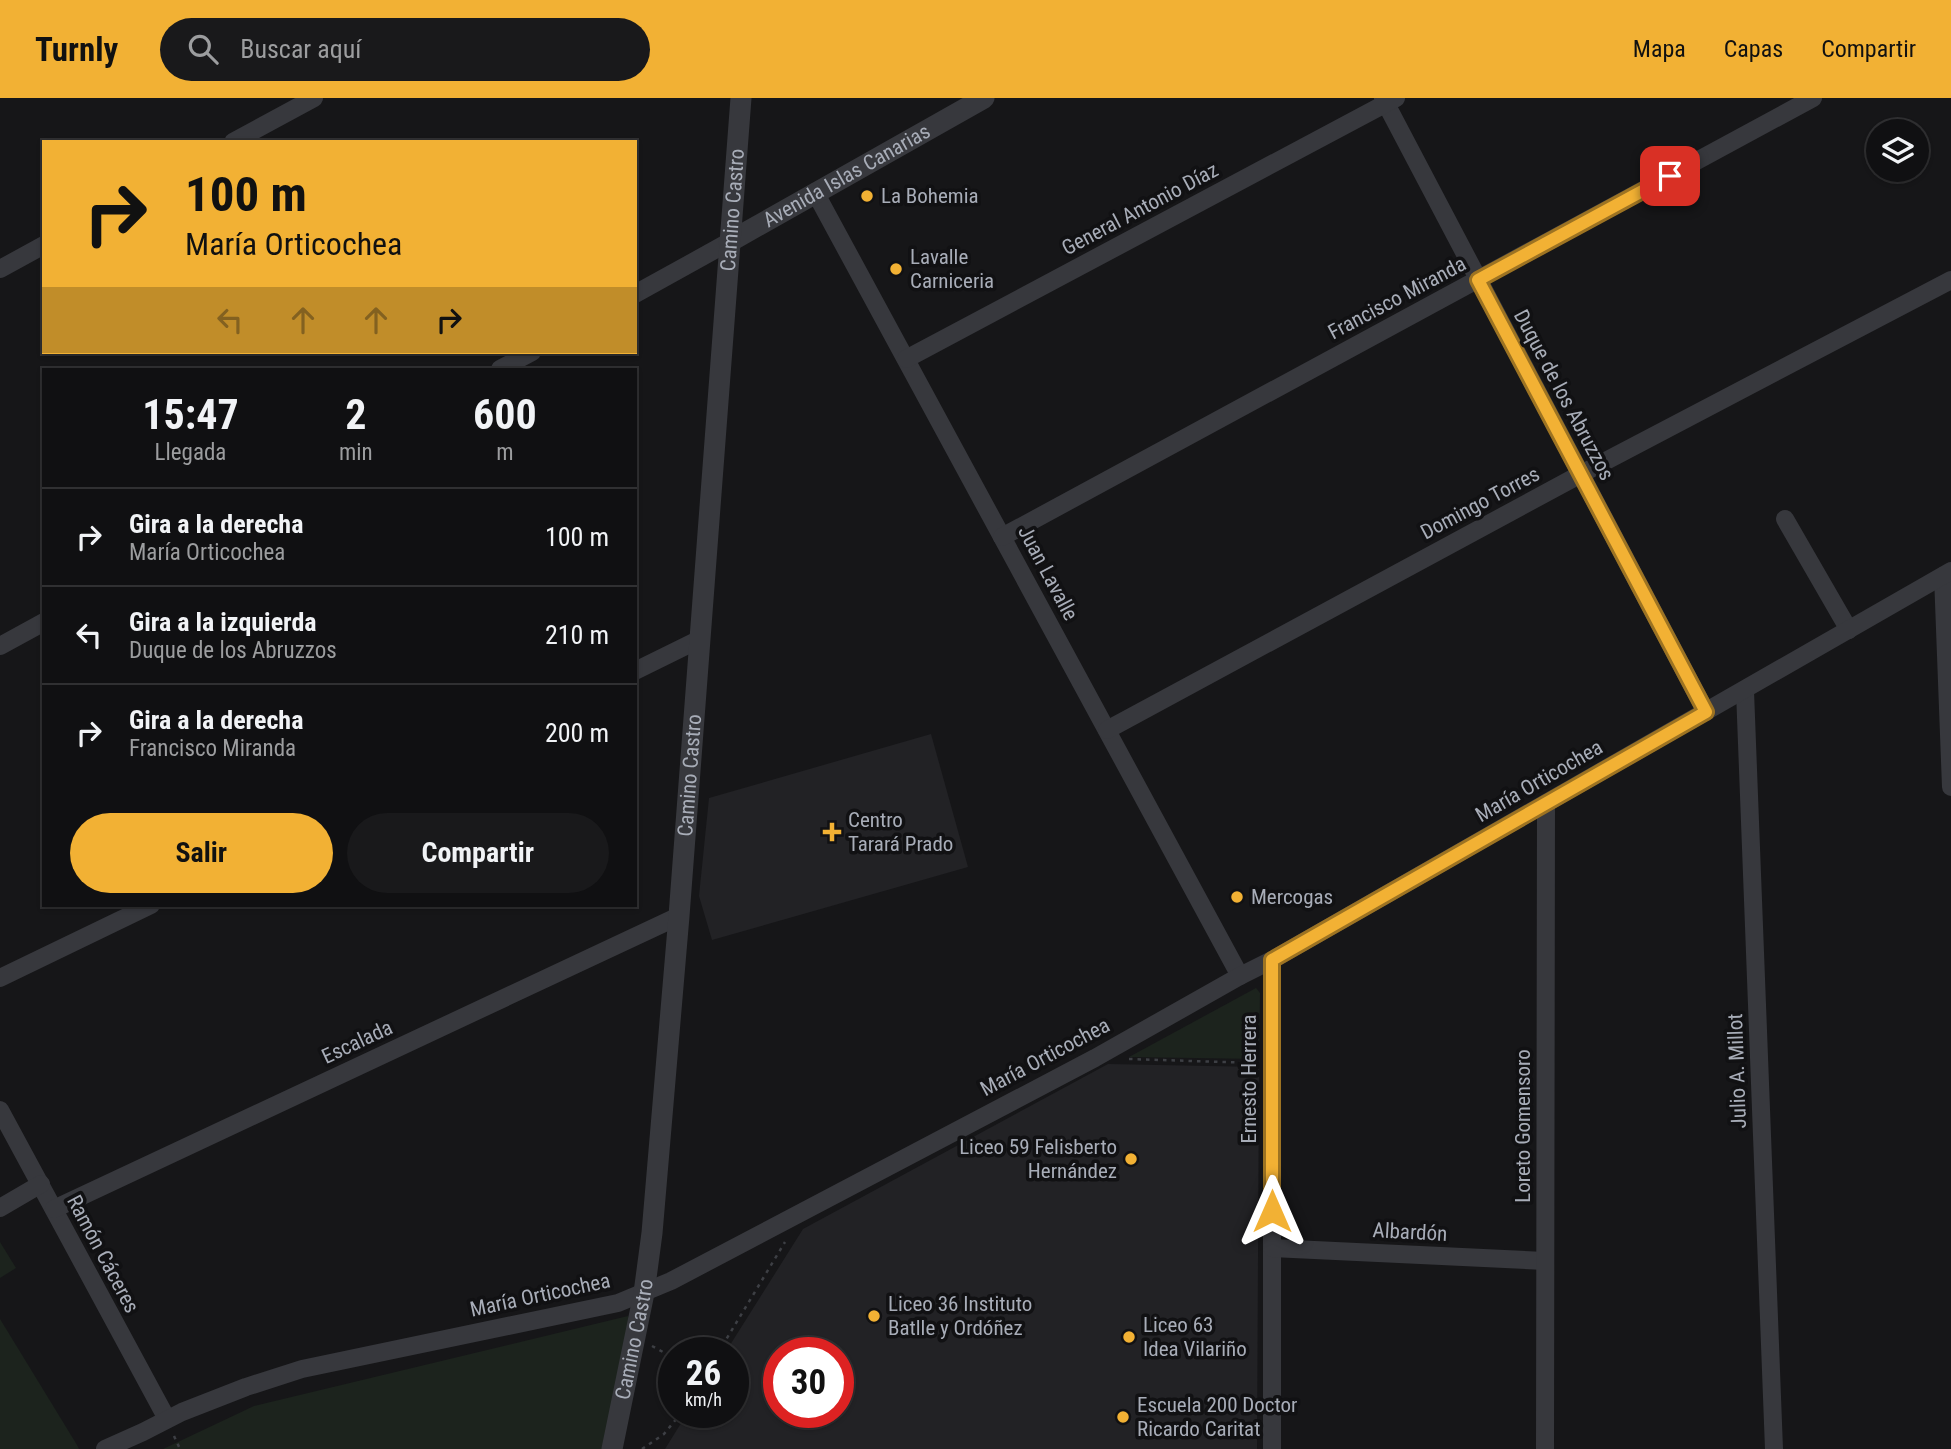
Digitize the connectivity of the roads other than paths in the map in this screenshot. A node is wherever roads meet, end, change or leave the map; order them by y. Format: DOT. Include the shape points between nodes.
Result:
graph roads {
  1 [pos="313,98"];
  2 [pos="741,98"];
  3 [pos="984,98"];
  4 [pos="1814,98"];
  5 [pos="1388,100"];
  6 [pos="237,140"];
  7 [pos="815,192"];
  8 [pos="729,242"];
  9 [pos="42,246"];
  10 [pos="0,269"];
  11 [pos="1478,280"];
  12 [pos="1951,280"];
  13 [pos="637,293"];
  14 [pos="528,354"];
  15 [pos="906,359"];
  16 [pos="502,368"];
  17 [pos="1581,474"];
  18 [pos="1785,519"];
  19 [pos="1002,537"];
  20 [pos="1947,573"];
  21 [pos="42,623"];
  22 [pos="1849,630"];
  23 [pos="698,640"];
  24 [pos="0,646"];
  25 [pos="637,670"];
  26 [pos="1745,691"];
  27 [pos="1706,712"];
  28 [pos="1107,730"];
  29 [pos="1951,787"];
  30 [pos="1546,803"];
  31 [pos="147,907"];
  32 [pos="678,916"];
  33 [pos="1272,960"];
  34 [pos="1240,976"];
  35 [pos="0,978"];
  36 [pos="0,1110"];
  37 [pos="41,1184"];
  38 [pos="0,1208"];
  39 [pos="54,1209"];
  40 [pos="1272,1248"];
  41 [pos="1545,1261"];
  42 [pos="644,1293"];
  43 [pos="166,1419"];
  44 [pos="105,1449"];
  45 [pos="612,1449"];
  46 [pos="1272,1449"];
  47 [pos="1545,1449"];
  48 [pos="1774,1449"];
  1 -- 6 [label="street"];
  2 -- 8 [label="street, Camino Castro"];
  3 -- 7 [label="street, Avenida Islas Canarias"];
  4 -- 11 [label="street, Francisco Miranda"];
  5 -- 11 [label="street, Duque de los Abruzzos"];
  5 -- 15 [label="street, General Antonio Díaz"];
  7 -- 8 [label="street, Avenida Islas Canarias"];
  7 -- 15 [label="street, Juan Lavalle"];
  8 -- 13 [label="street, Avenida Islas Canarias"];
  8 -- 23 [label="street, Camino Castro"];
  9 -- 10 [label="street"];
  11 -- 17 [label="street, Duque de los Abruzzos"];
  11 -- 19 [label="street, Francisco Miranda"];
  12 -- 17 [label="street, Domingo Torres"];
  14 -- 16 [label="street"];
  15 -- 19 [label="street, Juan Lavalle"];
  17 -- 27 [label="street, Duque de los Abruzzos"];
  17 -- 28 [label="street, Domingo Torres"];
  18 -- 22 [label="street"];
  19 -- 28 [label="street, Juan Lavalle"];
  20 -- 22 [label="street, María Orticochea"];
  20 -- 29 [label="street"];
  21 -- 24 [label="street"];
  22 -- 26 [label="street, María Orticochea"];
  23 -- 25 [label="street"];
  23 -- 32 [label="street, Camino Castro"];
  26 -- 27 [label="street, María Orticochea"];
  26 -- 48 [label="street, Julio A. Millot"];
  27 -- 30 [label="street, María Orticochea"];
  28 -- 34 [label="street, Juan Lavalle"];
  30 -- 33 [label="street, María Orticochea"];
  30 -- 41 [label="street, Loreto Gomensoro"];
  31 -- 35 [label="street"];
  32 -- 39 [label="street, Escalada"];
  32 -- 42 [label="street, Camino Castro"];
  33 -- 34 [label="street, María Orticochea"];
  33 -- 40 [label="street, Ernesto Herrera"];
  34 -- 42 [label="street, María Orticochea" via="1095,1058"];
  36 -- 37 [label="street, Ramón Cáceres"];
  37 -- 38 [label="street"];
  37 -- 39 [label="street, Ramón Cáceres"];
  39 -- 43 [label="street, Ramón Cáceres"];
  40 -- 41 [label="street, Albardón"];
  40 -- 46 [label="street, Ernesto Herrera"];
  41 -- 47 [label="street, Loreto Gomensoro"];
  42 -- 43 [label="street, María Orticochea" via="618,1303 302,1369"];
  42 -- 45 [label="street, Camino Castro"];
  43 -- 44 [label="street, María Orticochea"];
}
